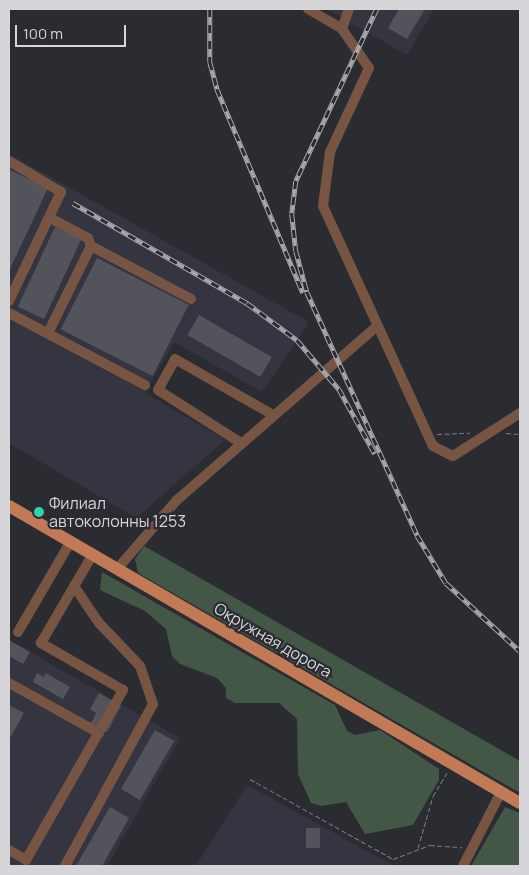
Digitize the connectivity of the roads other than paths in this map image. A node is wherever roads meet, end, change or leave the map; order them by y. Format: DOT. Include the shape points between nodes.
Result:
graph roads {
  1 [pos="308,9"];
  2 [pos="349,9"];
  3 [pos="342,30"];
  4 [pos="9,161"];
  5 [pos="50,218"];
  6 [pos="91,246"];
  7 [pos="191,299"];
  8 [pos="9,302"];
  9 [pos="9,313"];
  10 [pos="376,327"];
  11 [pos="48,333"];
  12 [pos="146,385"];
  13 [pos="520,413"];
  14 [pos="273,415"];
  15 [pos="241,443"];
  16 [pos="9,506"];
  17 [pos="71,541"];
  18 [pos="92,554"];
  19 [pos="118,568"];
  20 [pos="74,586"];
  21 [pos="18,632"];
  22 [pos="9,683"];
  23 [pos="99,733"];
  24 [pos="501,792"];
  25 [pos="520,803"];
  26 [pos="9,850"];
  27 [pos="65,866"];
  28 [pos="463,866"];
  1 -- 3 [label="street"];
  2 -- 3 [label="street"];
  3 -- 10 [label="street" via="366,58 369,74 330,152 323,206"];
  4 -- 5 [label="street" via="58,187 60,199"];
  5 -- 6 [label="street" via="84,236"];
  5 -- 8 [label="street"];
  6 -- 7 [label="street"];
  6 -- 11 [label="street"];
  9 -- 11 [label="street"];
  10 -- 13 [label="street" via="433,446 453,456"];
  10 -- 14 [label="street"];
  11 -- 12 [label="street"];
  14 -- 15 [label="street"];
  14 -- 15 [label="street" via="175,359 158,390"];
  15 -- 19 [label="street" via="177,500"];
  16 -- 17 [label="main road, Окружная дорога"];
  17 -- 18 [label="main road, Окружная дорога"];
  17 -- 21 [label="street"];
  18 -- 19 [label="main road, Окружная дорога"];
  18 -- 20 [label="street"];
  19 -- 24 [label="main road, Окружная дорога"];
  20 -- 23 [label="street" via="41,643 124,690"];
  20 -- 27 [label="street" via="100,623 140,666 153,704"];
  22 -- 23 [label="street"];
  23 -- 26 [label="street" via="26,860"];
  24 -- 25 [label="main road, Окружная дорога"];
  24 -- 28 [label="street"];
}
